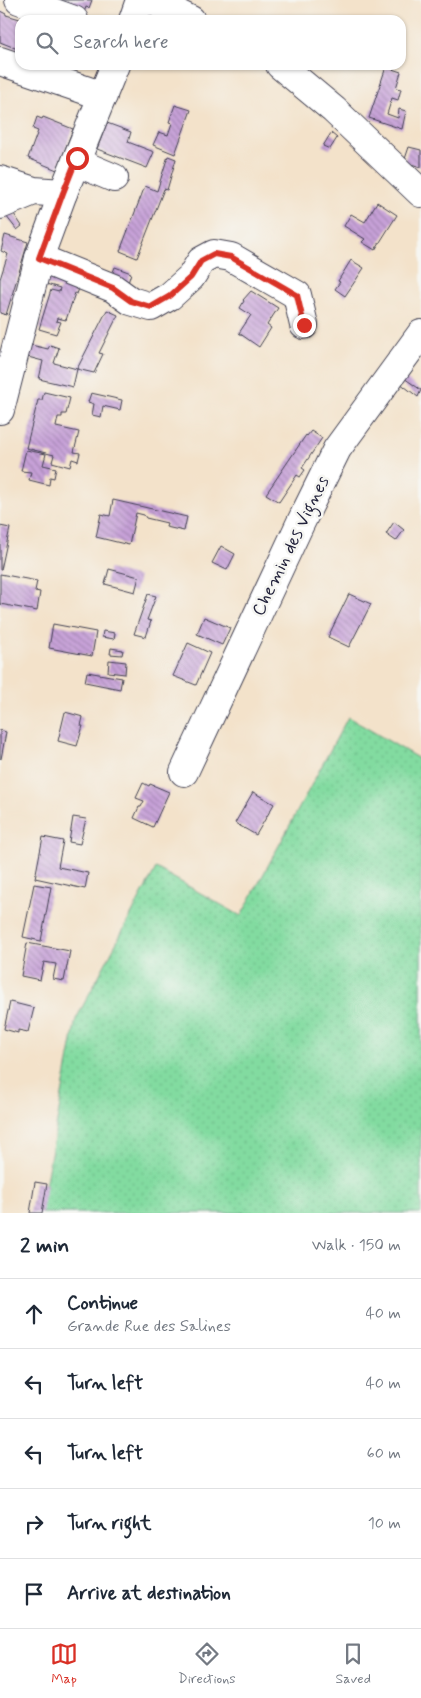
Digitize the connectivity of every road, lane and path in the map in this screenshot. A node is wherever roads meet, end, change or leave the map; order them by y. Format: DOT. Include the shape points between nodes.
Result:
graph roads {
  1 [pos="19,0"];
  2 [pos="140,0"];
  3 [pos="150,0"];
  4 [pos="60,15"];
  5 [pos="134,15"];
  6 [pos="181,15"];
  7 [pos="0,61"];
  8 [pos="15,68"];
  9 [pos="22,70"];
  10 [pos="113,70"];
  11 [pos="286,70"];
  12 [pos="103,96"];
  13 [pos="76,162"];
  14 [pos="114,178"];
  15 [pos="0,180"];
  16 [pos="34,191"];
  17 [pos="63,193"];
  18 [pos="421,193"];
  19 [pos="0,205"];
  20 [pos="39,258"];
  21 [pos="304,325"];
  22 [pos="421,334"];
  23 [pos="0,410"];
  24 [pos="184,772"];
  1 -- 4 [label="street"];
  2 -- 5 [label="street"];
  3 -- 6 [label="street"];
  7 -- 8 [label="street"];
  9 -- 12 [label="street"];
  10 -- 12 [label="street"];
  11 -- 18 [label="street" via="334,110"];
  12 -- 13 [label="street"];
  13 -- 14 [label="street"];
  13 -- 17 [label="street"];
  15 -- 16 [label="street"];
  16 -- 17 [label="street"];
  16 -- 19 [label="street"];
  17 -- 20 [label="street"];
  20 -- 21 [label="street" via="113,288 131,301 151,307 170,296 191,277 201,261 214,254 231,257 297,295"];
  20 -- 23 [label="street"];
  22 -- 24 [label="street, Chemin des Vignes" via="338,448"];
}
